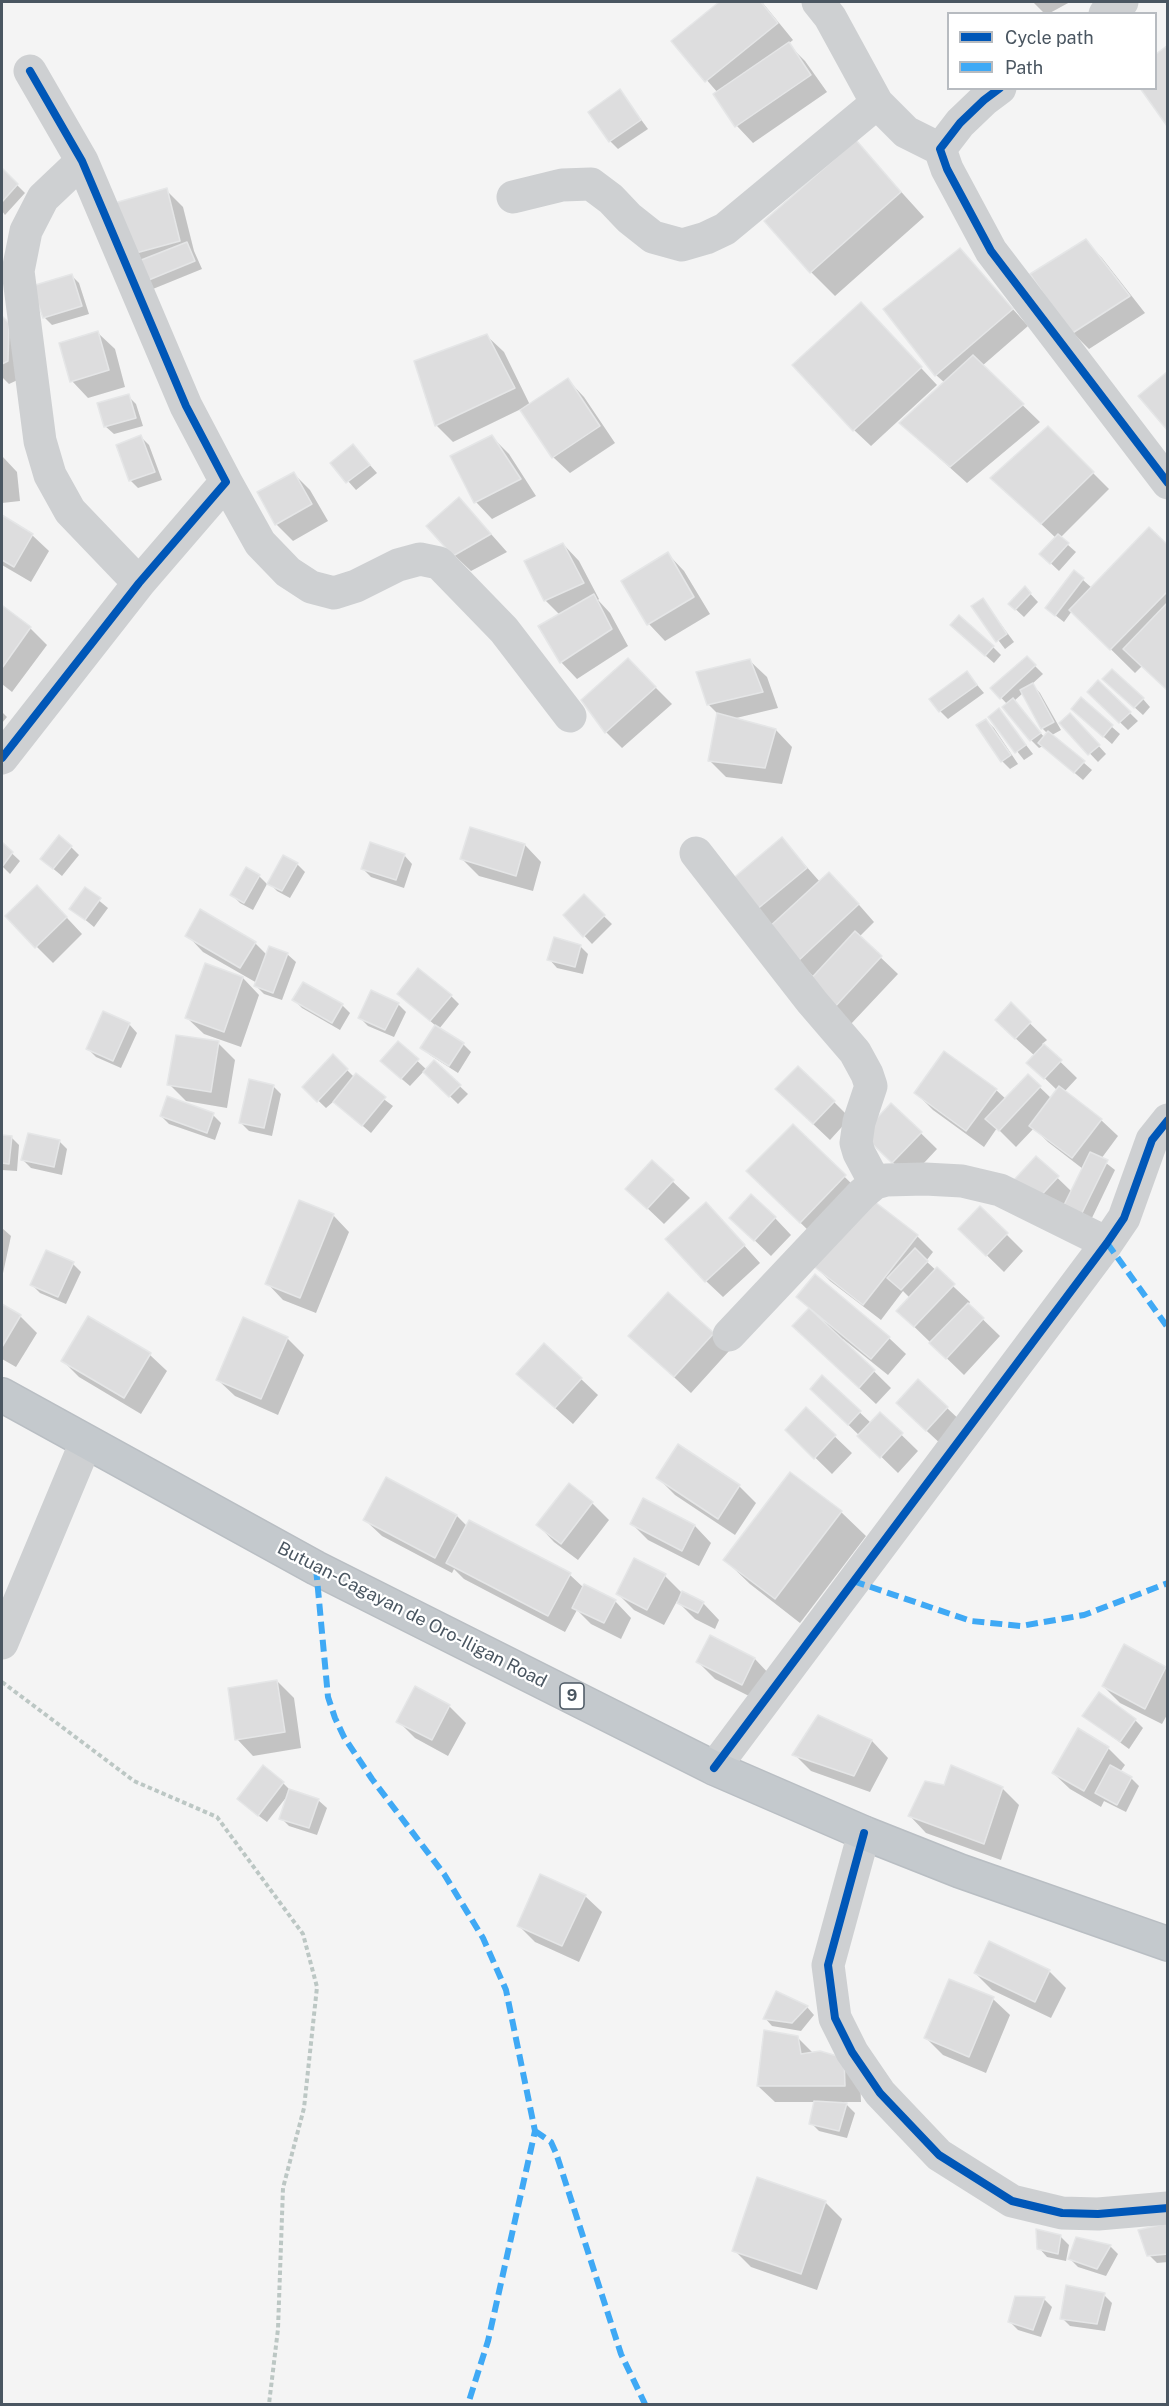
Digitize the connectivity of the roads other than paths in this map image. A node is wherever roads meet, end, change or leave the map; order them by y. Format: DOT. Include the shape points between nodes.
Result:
graph roads {
  1 [pos="818,2"];
  2 [pos="1122,2"];
  3 [pos="1108,12"];
  4 [pos="30,71"];
  5 [pos="997,90"];
  6 [pos="877,103"];
  7 [pos="940,149"];
  8 [pos="82,161"];
  9 [pos="513,197"];
  10 [pos="226,482"];
  11 [pos="1167,483"];
  12 [pos="139,583"];
  13 [pos="570,716"];
  14 [pos="2,758"];
  15 [pos="696,853"];
  16 [pos="1167,1120"];
  17 [pos="875,1183"];
  18 [pos="1107,1243"];
  19 [pos="729,1335"];
  20 [pos="2,1395"];
  21 [pos="86,1442"];
  22 [pos="2,1643"];
  23 [pos="714,1768"];
  24 [pos="864,1833"];
  25 [pos="1167,1944"];
  26 [pos="1167,2208"];
  1 -- 6 [label="street"];
  2 -- 3 [label="street"];
  4 -- 8 [label="street"];
  5 -- 7 [label="street" via="960,123"];
  6 -- 7 [label="street" via="906,132"];
  6 -- 9 [label="street" via="725,229 682,245 653,237 591,184 562,185"];
  7 -- 11 [label="street" via="991,251"];
  8 -- 10 [label="street" via="186,406"];
  8 -- 12 [label="street" via="43,198 26,231 18,271 40,441 50,475 70,511"];
  10 -- 12 [label="street"];
  10 -- 13 [label="street" via="260,543 288,572 311,587 334,593 398,565 420,559 439,563 504,630"];
  12 -- 14 [label="street"];
  15 -- 17 [label="street" via="855,1052 867,1074 872,1086 856,1143"];
  16 -- 18 [label="street" via="1152,1140 1124,1218"];
  17 -- 18 [label="street" via="962,1181 1000,1190"];
  17 -- 19 [label="street"];
  18 -- 23 [label="street"];
  20 -- 21 [label="highway, Butuan-Cagayan de Oro-Iligan Road / 9"];
  21 -- 22 [label="street"];
  21 -- 23 [label="highway, Butuan-Cagayan de Oro-Iligan Road / 9" via="315,1568"];
  23 -- 24 [label="highway, Butuan-Cagayan de Oro-Iligan Road / 9"];
  24 -- 25 [label="highway, Butuan-Cagayan de Oro-Iligan Road / 9"];
  24 -- 26 [label="street" via="828,1965 835,2018 880,2093 939,2156 1012,2201 1062,2213"];
}
